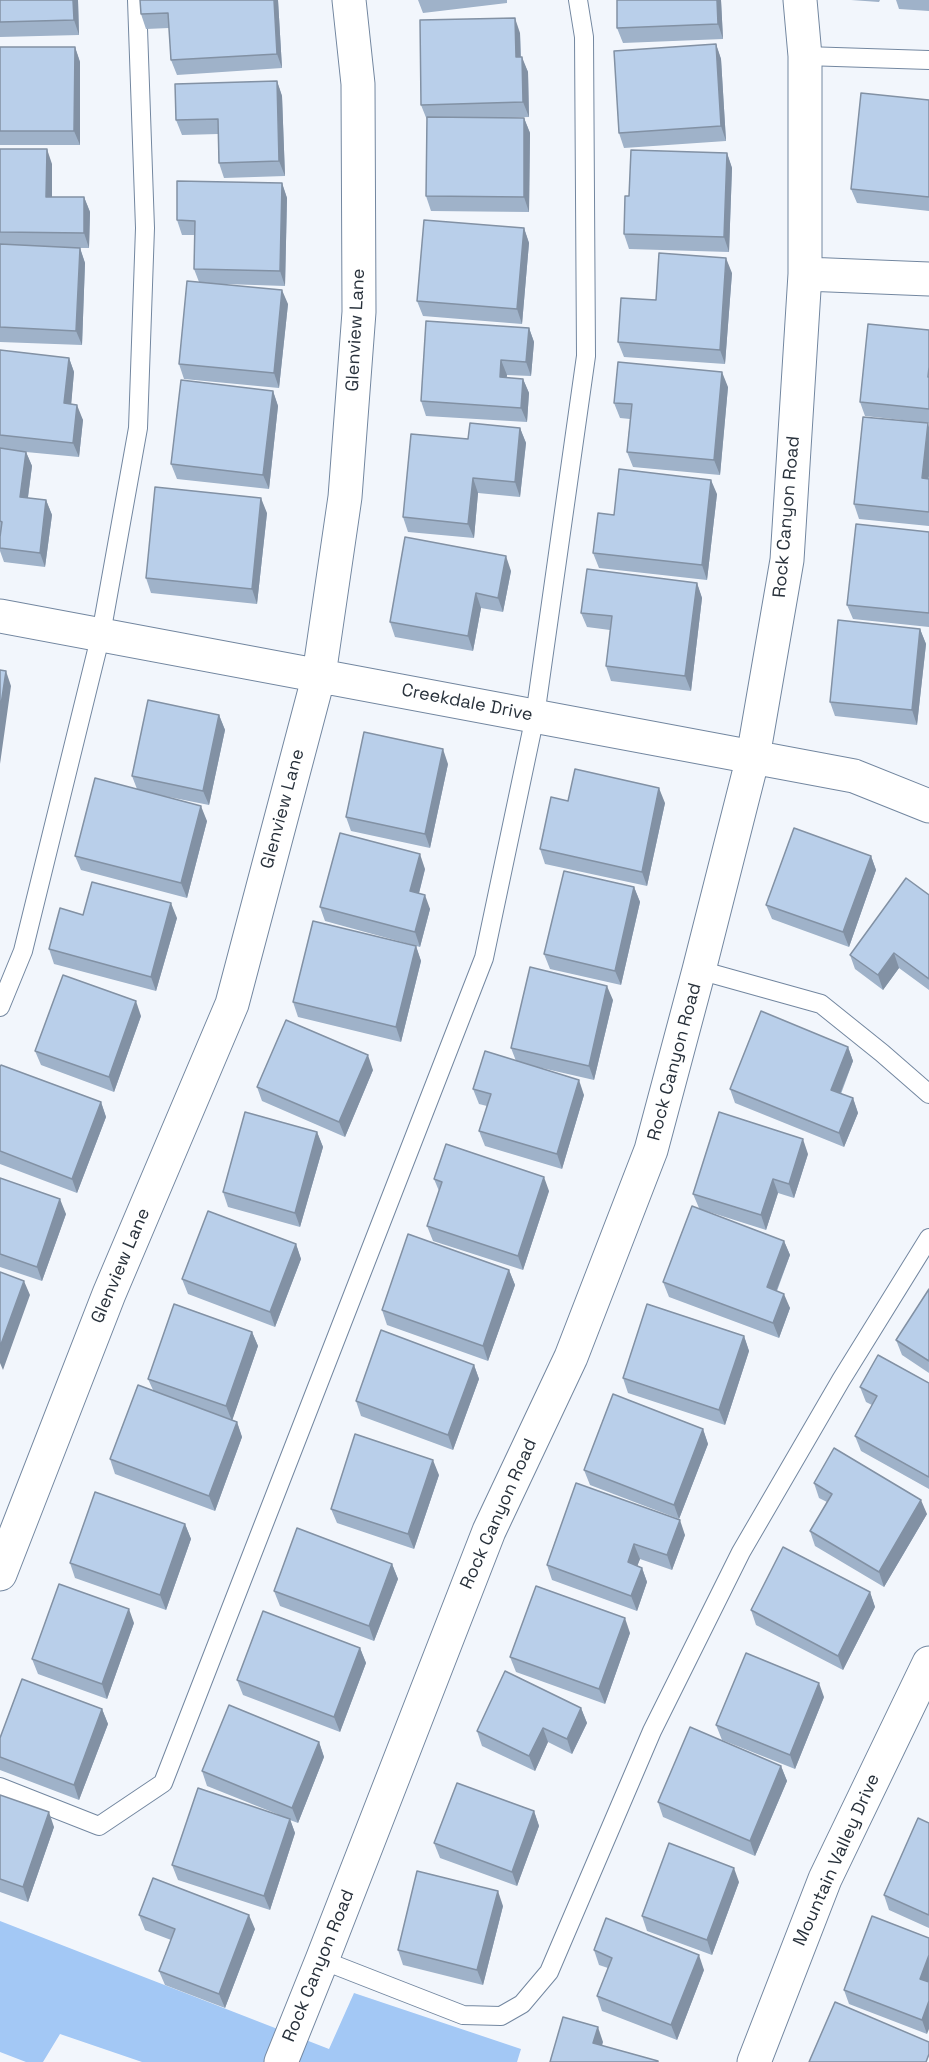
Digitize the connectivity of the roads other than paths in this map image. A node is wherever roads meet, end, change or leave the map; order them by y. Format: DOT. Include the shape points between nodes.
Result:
graph roads {
  1 [pos="137,0"];
  2 [pos="349,0"];
  3 [pos="578,0"];
  4 [pos="800,0"];
  5 [pos="805,56"];
  6 [pos="929,60"];
  7 [pos="806,274"];
  8 [pos="929,279"];
  9 [pos="0,616"];
  10 [pos="101,634"];
  11 [pos="318,675"];
  12 [pos="535,716"];
  13 [pos="753,757"];
  14 [pos="929,806"];
  15 [pos="699,970"];
  16 [pos="0,1007"];
  17 [pos="929,1094"];
  18 [pos="929,1238"];
  19 [pos="0,1574"];
  20 [pos="929,1663"];
  21 [pos="0,1787"];
  22 [pos="322,1960"];
  23 [pos="281,2062"];
  24 [pos="754,2062"];
  1 -- 10 [label="lane" via="145,228 138,428"];
  2 -- 11 [label="street, Glenview Lane" via="358,84 359,312 345,497"];
  3 -- 12 [label="lane" via="584,37 586,356"];
  4 -- 5 [label="street, Rock Canyon Road"];
  5 -- 6 [label="lane"];
  5 -- 7 [label="street, Rock Canyon Road"];
  7 -- 8 [label="street"];
  7 -- 13 [label="street, Rock Canyon Road" via="787,560"];
  9 -- 10 [label="street, Creekdale Drive"];
  10 -- 11 [label="street, Creekdale Drive"];
  10 -- 16 [label="lane" via="23,951"];
  11 -- 12 [label="street, Creekdale Drive"];
  11 -- 19 [label="street, Glenview Lane" via="232,1004 109,1294"];
  12 -- 13 [label="street, Creekdale Drive"];
  12 -- 21 [label="lane" via="484,958 164,1783 99,1826"];
  13 -- 14 [label="street, Creekdale Drive" via="854,776"];
  13 -- 15 [label="street, Rock Canyon Road"];
  15 -- 17 [label="lane" via="821,1004"];
  15 -- 22 [label="street, Rock Canyon Road" via="651,1150 571,1357 489,1531"];
  18 -- 22 [label="lane" via="741,1552 652,1731 549,1972 522,2004 501,2016 463,2015"];
  20 -- 24 [label="street, Mountain Valley Drive" via="825,1880"];
  22 -- 23 [label="street, Rock Canyon Road"];
}
